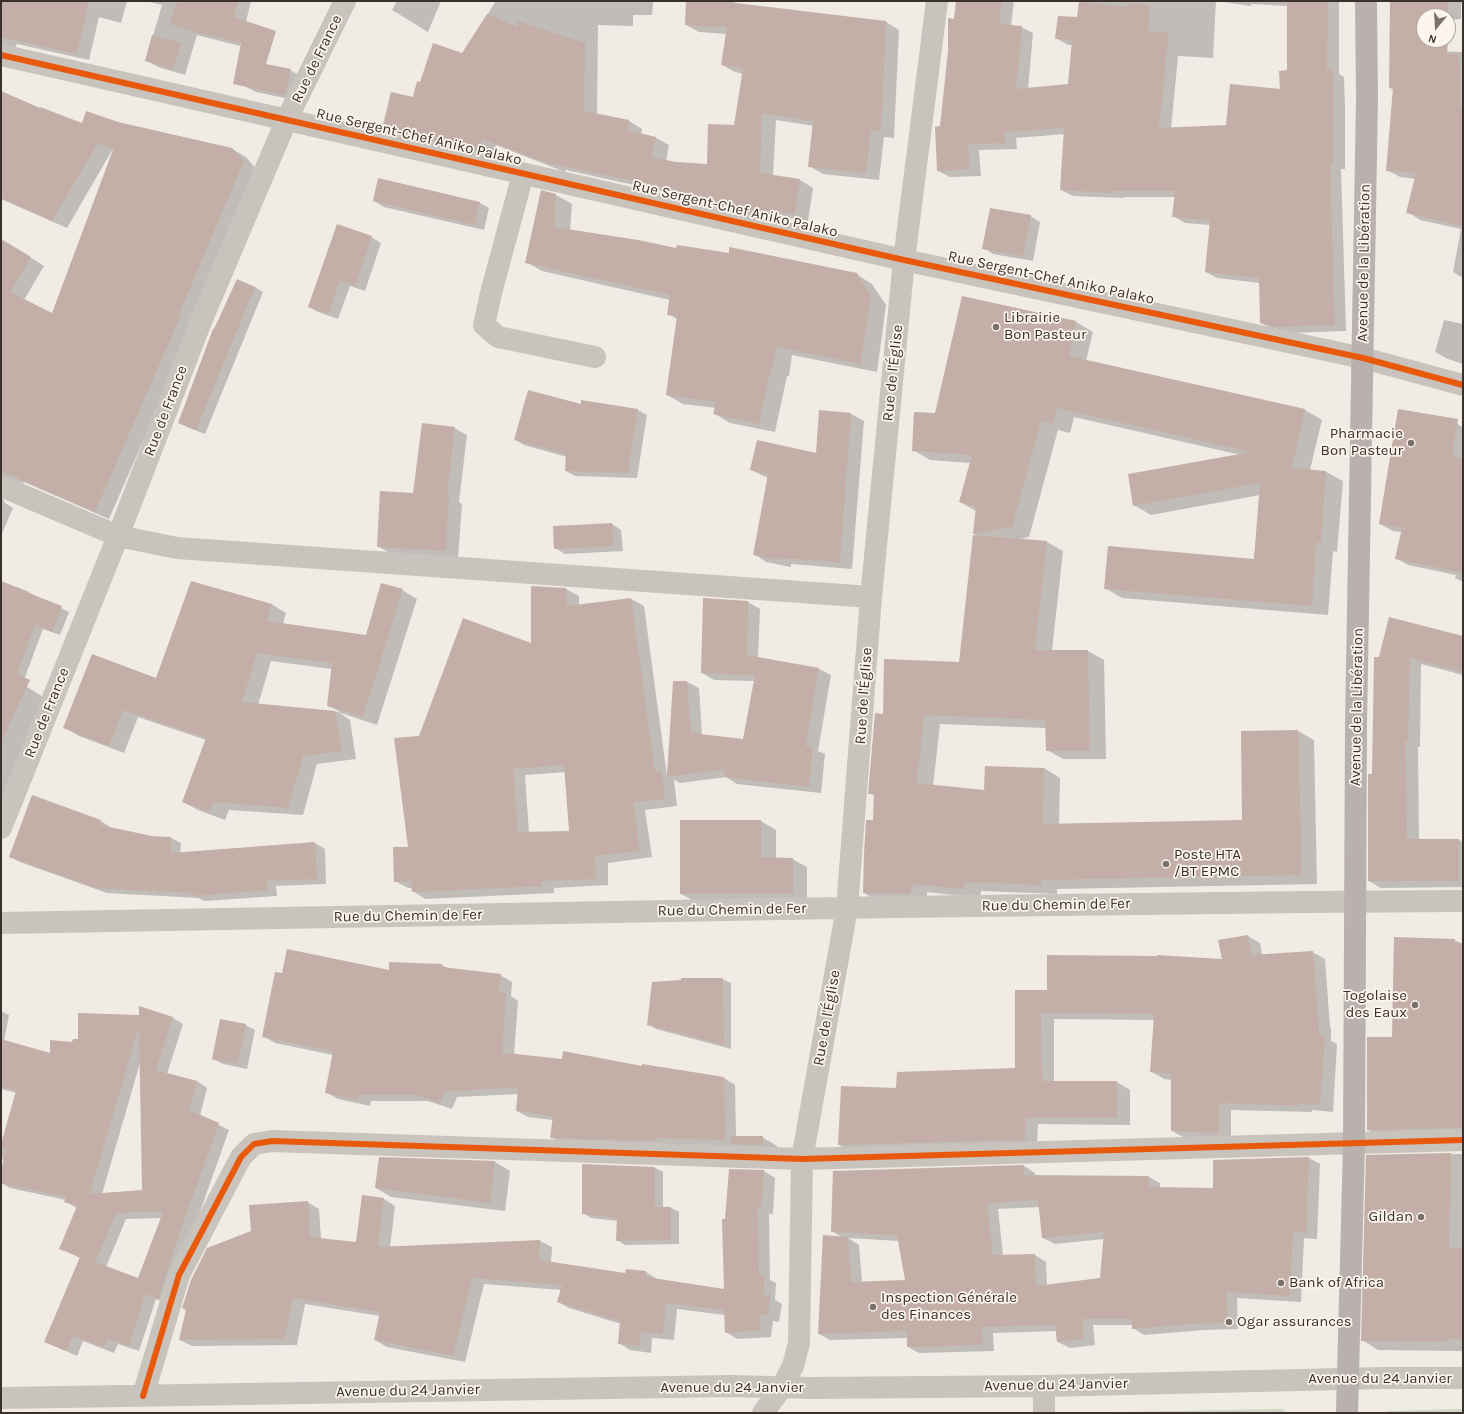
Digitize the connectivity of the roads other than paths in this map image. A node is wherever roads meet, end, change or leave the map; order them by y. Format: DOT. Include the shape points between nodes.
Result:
graph roads {
  1 [pos="345,1"];
  2 [pos="937,1"];
  3 [pos="1366,1"];
  4 [pos="1,55"];
  5 [pos="286,121"];
  6 [pos="523,174"];
  7 [pos="904,260"];
  8 [pos="595,357"];
  9 [pos="1363,358"];
  10 [pos="1463,385"];
  11 [pos="1,486"];
  12 [pos="118,536"];
  13 [pos="871,597"];
  14 [pos="1,828"];
  15 [pos="1355,901"];
  16 [pos="1463,901"];
  17 [pos="847,908"];
  18 [pos="1,923"];
  19 [pos="1463,1140"];
  20 [pos="1354,1144"];
  21 [pos="802,1159"];
  22 [pos="1463,1378"];
  23 [pos="1348,1379"];
  24 [pos="1044,1386"];
  25 [pos="782,1387"];
  26 [pos="143,1396"];
  27 [pos="1,1398"];
  28 [pos="763,1413"];
  29 [pos="1044,1413"];
  30 [pos="1347,1413"];
  1 -- 5 [label="street, Rue de France"];
  2 -- 7 [label="street, Rue de l'Église"];
  3 -- 9 [label="main road, Avenue de la Libération"];
  4 -- 5 [label="street, Rue Sergent-Chef Aniko Palako"];
  5 -- 6 [label="street, Rue Sergent-Chef Aniko Palako"];
  5 -- 12 [label="street, Rue de France" via="200,324"];
  6 -- 7 [label="street, Rue Sergent-Chef Aniko Palako"];
  6 -- 8 [label="street" via="484,325 498,337"];
  7 -- 9 [label="street, Rue Sergent-Chef Aniko Palako"];
  7 -- 13 [label="street, Rue de l'Église"];
  9 -- 10 [label="street, Rue Sergent-Chef Aniko Palako"];
  9 -- 15 [label="main road, Avenue de la Libération"];
  11 -- 12 [label="street"];
  12 -- 13 [label="street" via="177,548"];
  12 -- 14 [label="street, Rue de France"];
  13 -- 17 [label="street, Rue de l'Église"];
  15 -- 16 [label="street, Rue du Chemin de Fer"];
  15 -- 17 [label="street, Rue du Chemin de Fer"];
  15 -- 20 [label="main road, Avenue de la Libération"];
  17 -- 18 [label="street, Rue du Chemin de Fer"];
  17 -- 21 [label="street, Rue de l'Église"];
  19 -- 20 [label="street"];
  20 -- 21 [label="street"];
  20 -- 23 [label="main road, Avenue de la Libération"];
  21 -- 25 [label="street, Rue de l'Église" via="799,1343"];
  21 -- 26 [label="street" via="272,1141 254,1144 241,1158 179,1274"];
  22 -- 23 [label="street, Avenue du 24 Janvier"];
  23 -- 24 [label="street, Avenue du 24 Janvier"];
  23 -- 30 [label="main road, Avenue de la Libération"];
  24 -- 25 [label="street, Avenue du 24 Janvier"];
  24 -- 29 [label="street"];
  25 -- 26 [label="street, Avenue du 24 Janvier"];
  25 -- 28 [label="street, Rue de l'Église"];
  26 -- 27 [label="street, Avenue du 24 Janvier"];
}
